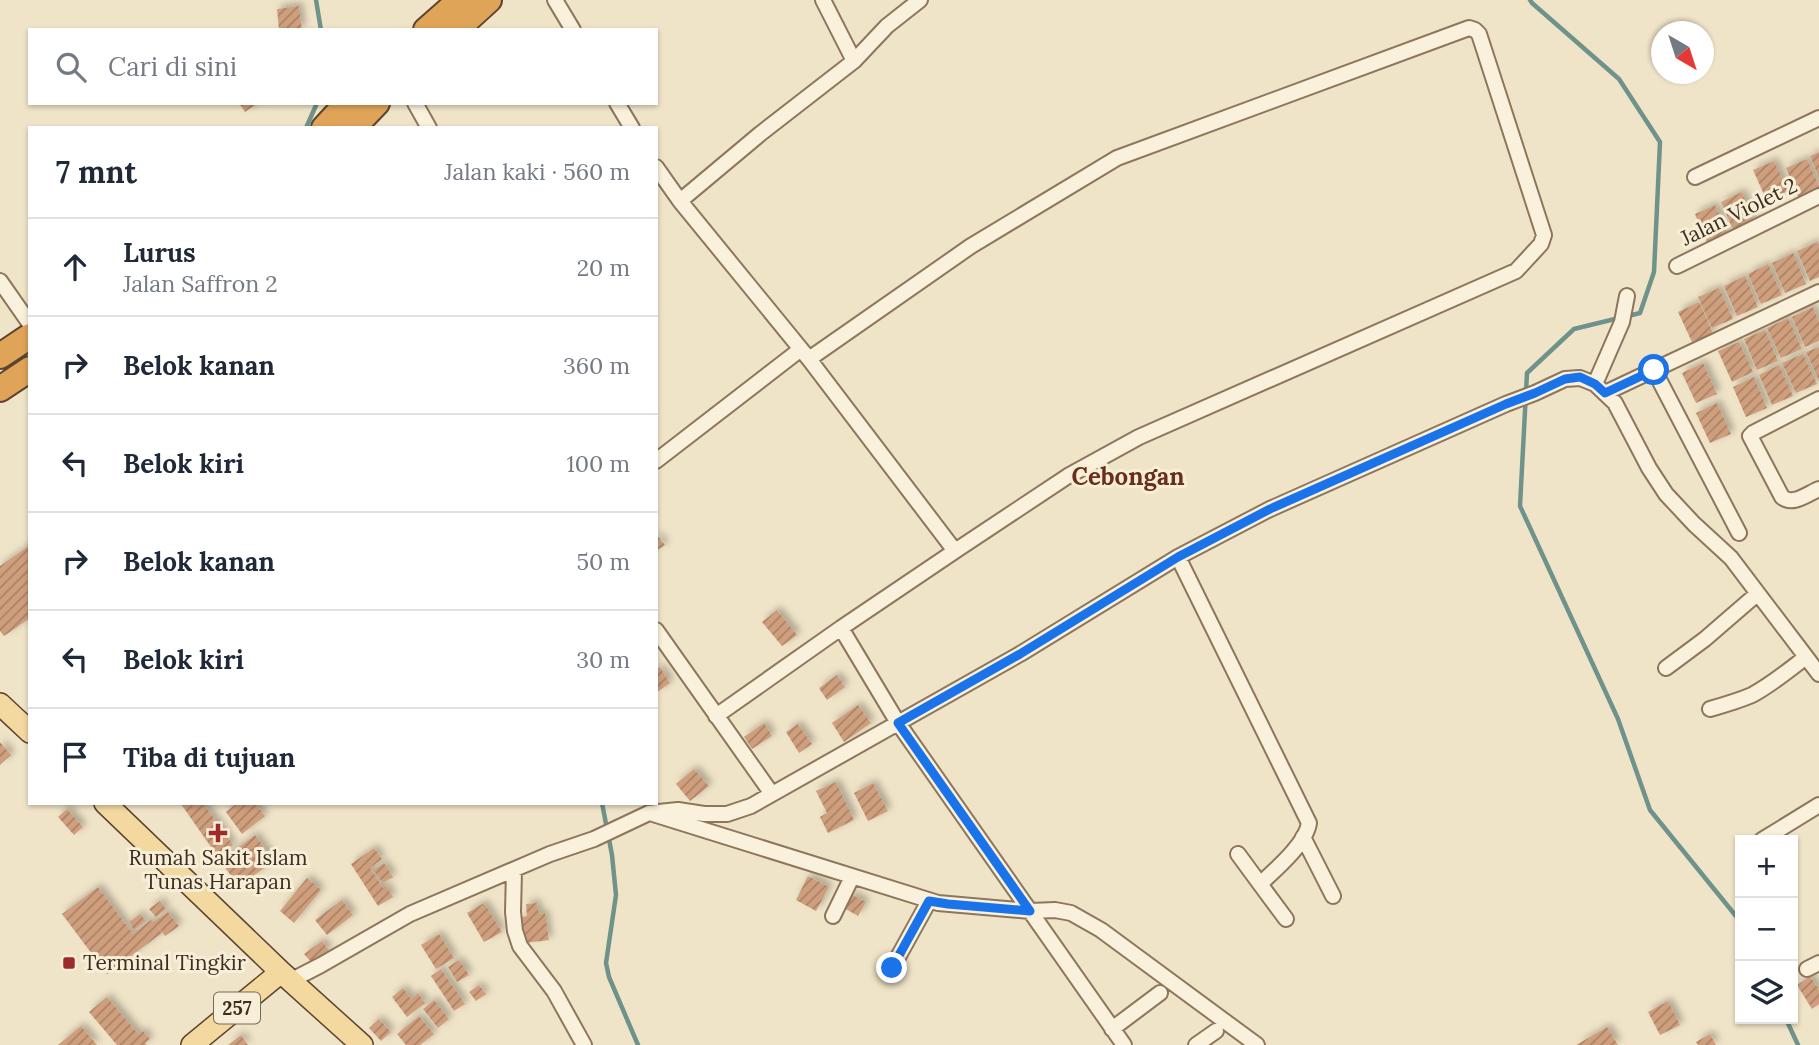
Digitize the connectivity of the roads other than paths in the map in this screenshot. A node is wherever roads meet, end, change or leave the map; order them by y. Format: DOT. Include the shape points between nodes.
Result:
graph roads {
  1 [pos="460,0"];
  2 [pos="489,0"];
  3 [pos="555,0"];
  4 [pos="823,0"];
  5 [pos="920,0"];
  6 [pos="428,28"];
  7 [pos="458,28"];
  8 [pos="572,28"];
  9 [pos="854,61"];
  10 [pos="345,105"];
  11 [pos="375,105"];
  12 [pos="416,105"];
  13 [pos="618,105"];
  14 [pos="1819,118"];
  15 [pos="326,126"];
  16 [pos="355,126"];
  17 [pos="428,126"];
  18 [pos="631,126"];
  19 [pos="1695,177"];
  20 [pos="661,186"];
  21 [pos="1819,196"];
  22 [pos="680,201"];
  23 [pos="1677,266"];
  24 [pos="0,281"];
  25 [pos="1819,292"];
  26 [pos="1625,308"];
  27 [pos="28,321"];
  28 [pos="28,337"];
  29 [pos="805,354"];
  30 [pos="0,356"];
  31 [pos="28,370"];
  32 [pos="1654,370"];
  33 [pos="0,389"];
  34 [pos="1600,389"];
  35 [pos="1819,399"];
  36 [pos="658,460"];
  37 [pos="1819,489"];
  38 [pos="1739,533"];
  39 [pos="955,551"];
  40 [pos="1178,557"];
  41 [pos="1757,593"];
  42 [pos="841,628"];
  43 [pos="658,633"];
  44 [pos="1806,657"];
  45 [pos="1666,668"];
  46 [pos="1819,674"];
  47 [pos="0,704"];
  48 [pos="1710,709"];
  49 [pos="716,716"];
  50 [pos="898,723"];
  51 [pos="28,730"];
  52 [pos="772,794"];
  53 [pos="107,805"];
  54 [pos="1819,805"];
  55 [pos="649,813"];
  56 [pos="1770,835"];
  57 [pos="1303,837"];
  58 [pos="1238,854"];
  59 [pos="514,871"];
  60 [pos="852,877"];
  61 [pos="1260,884"];
  62 [pos="1333,896"];
  63 [pos="929,901"];
  64 [pos="1030,911"];
  65 [pos="833,916"];
  66 [pos="1286,919"];
  67 [pos="892,968"];
  68 [pos="287,976"];
  69 [pos="1160,993"];
  70 [pos="1112,1029"];
  71 [pos="1216,1031"];
  72 [pos="192,1045"];
  73 [pos="362,1045"];
  74 [pos="584,1045"];
  75 [pos="1124,1045"];
  76 [pos="1196,1045"];
  77 [pos="1257,1045"];
  1 -- 6 [label="highway"];
  2 -- 7 [label="highway"];
  3 -- 8 [label="street"];
  4 -- 9 [label="street"];
  5 -- 9 [label="street"];
  9 -- 22 [label="street"];
  10 -- 15 [label="highway"];
  11 -- 16 [label="highway"];
  12 -- 17 [label="street"];
  13 -- 18 [label="street"];
  14 -- 19 [label="street"];
  20 -- 22 [label="street"];
  21 -- 23 [label="street, Jalan Violet 2"];
  22 -- 29 [label="street"];
  24 -- 27 [label="street"];
  25 -- 32 [label="street"];
  26 -- 34 [label="street"];
  28 -- 30 [label="highway"];
  29 -- 36 [label="street"];
  29 -- 39 [label="street"];
  29 -- 39 [label="street" via="1117,158 1469,28 1479,34 1544,235 1516,271 1139,437 1068,476"];
  31 -- 33 [label="highway"];
  32 -- 34 [label="street"];
  32 -- 38 [label="street"];
  34 -- 40 [label="street" via="1580,377 1565,379 1270,509"];
  34 -- 41 [label="street" via="1615,403 1661,488 1731,558"];
  35 -- 37 [label="street" via="1751,438 1782,497 1790,502"];
  39 -- 42 [label="street"];
  40 -- 50 [label="street"];
  40 -- 57 [label="street" via="1310,823"];
  41 -- 44 [label="street"];
  41 -- 45 [label="street"];
  42 -- 49 [label="street"];
  42 -- 50 [label="street"];
  43 -- 49 [label="street"];
  44 -- 46 [label="street"];
  44 -- 48 [label="street" via="1752,695"];
  47 -- 51 [label="main road"];
  49 -- 52 [label="street"];
  50 -- 52 [label="street"];
  50 -- 64 [label="street"];
  52 -- 55 [label="street" via="727,814"];
  53 -- 68 [label="main road"];
  54 -- 56 [label="street"];
  55 -- 59 [label="street"];
  55 -- 60 [label="street"];
  57 -- 61 [label="street"];
  57 -- 62 [label="street"];
  58 -- 61 [label="street"];
  59 -- 68 [label="street" via="410,914 321,965"];
  59 -- 74 [label="street" via="513,912 520,946 554,991"];
  60 -- 63 [label="street"];
  60 -- 65 [label="street"];
  61 -- 66 [label="street"];
  63 -- 64 [label="street"];
  63 -- 67 [label="street"];
  64 -- 70 [label="street"];
  64 -- 77 [label="street" via="1071,913 1101,930"];
  68 -- 72 [label="main road, 257"];
  68 -- 73 [label="main road"];
  69 -- 70 [label="street"];
  70 -- 75 [label="street"];
  71 -- 76 [label="street"];
}
